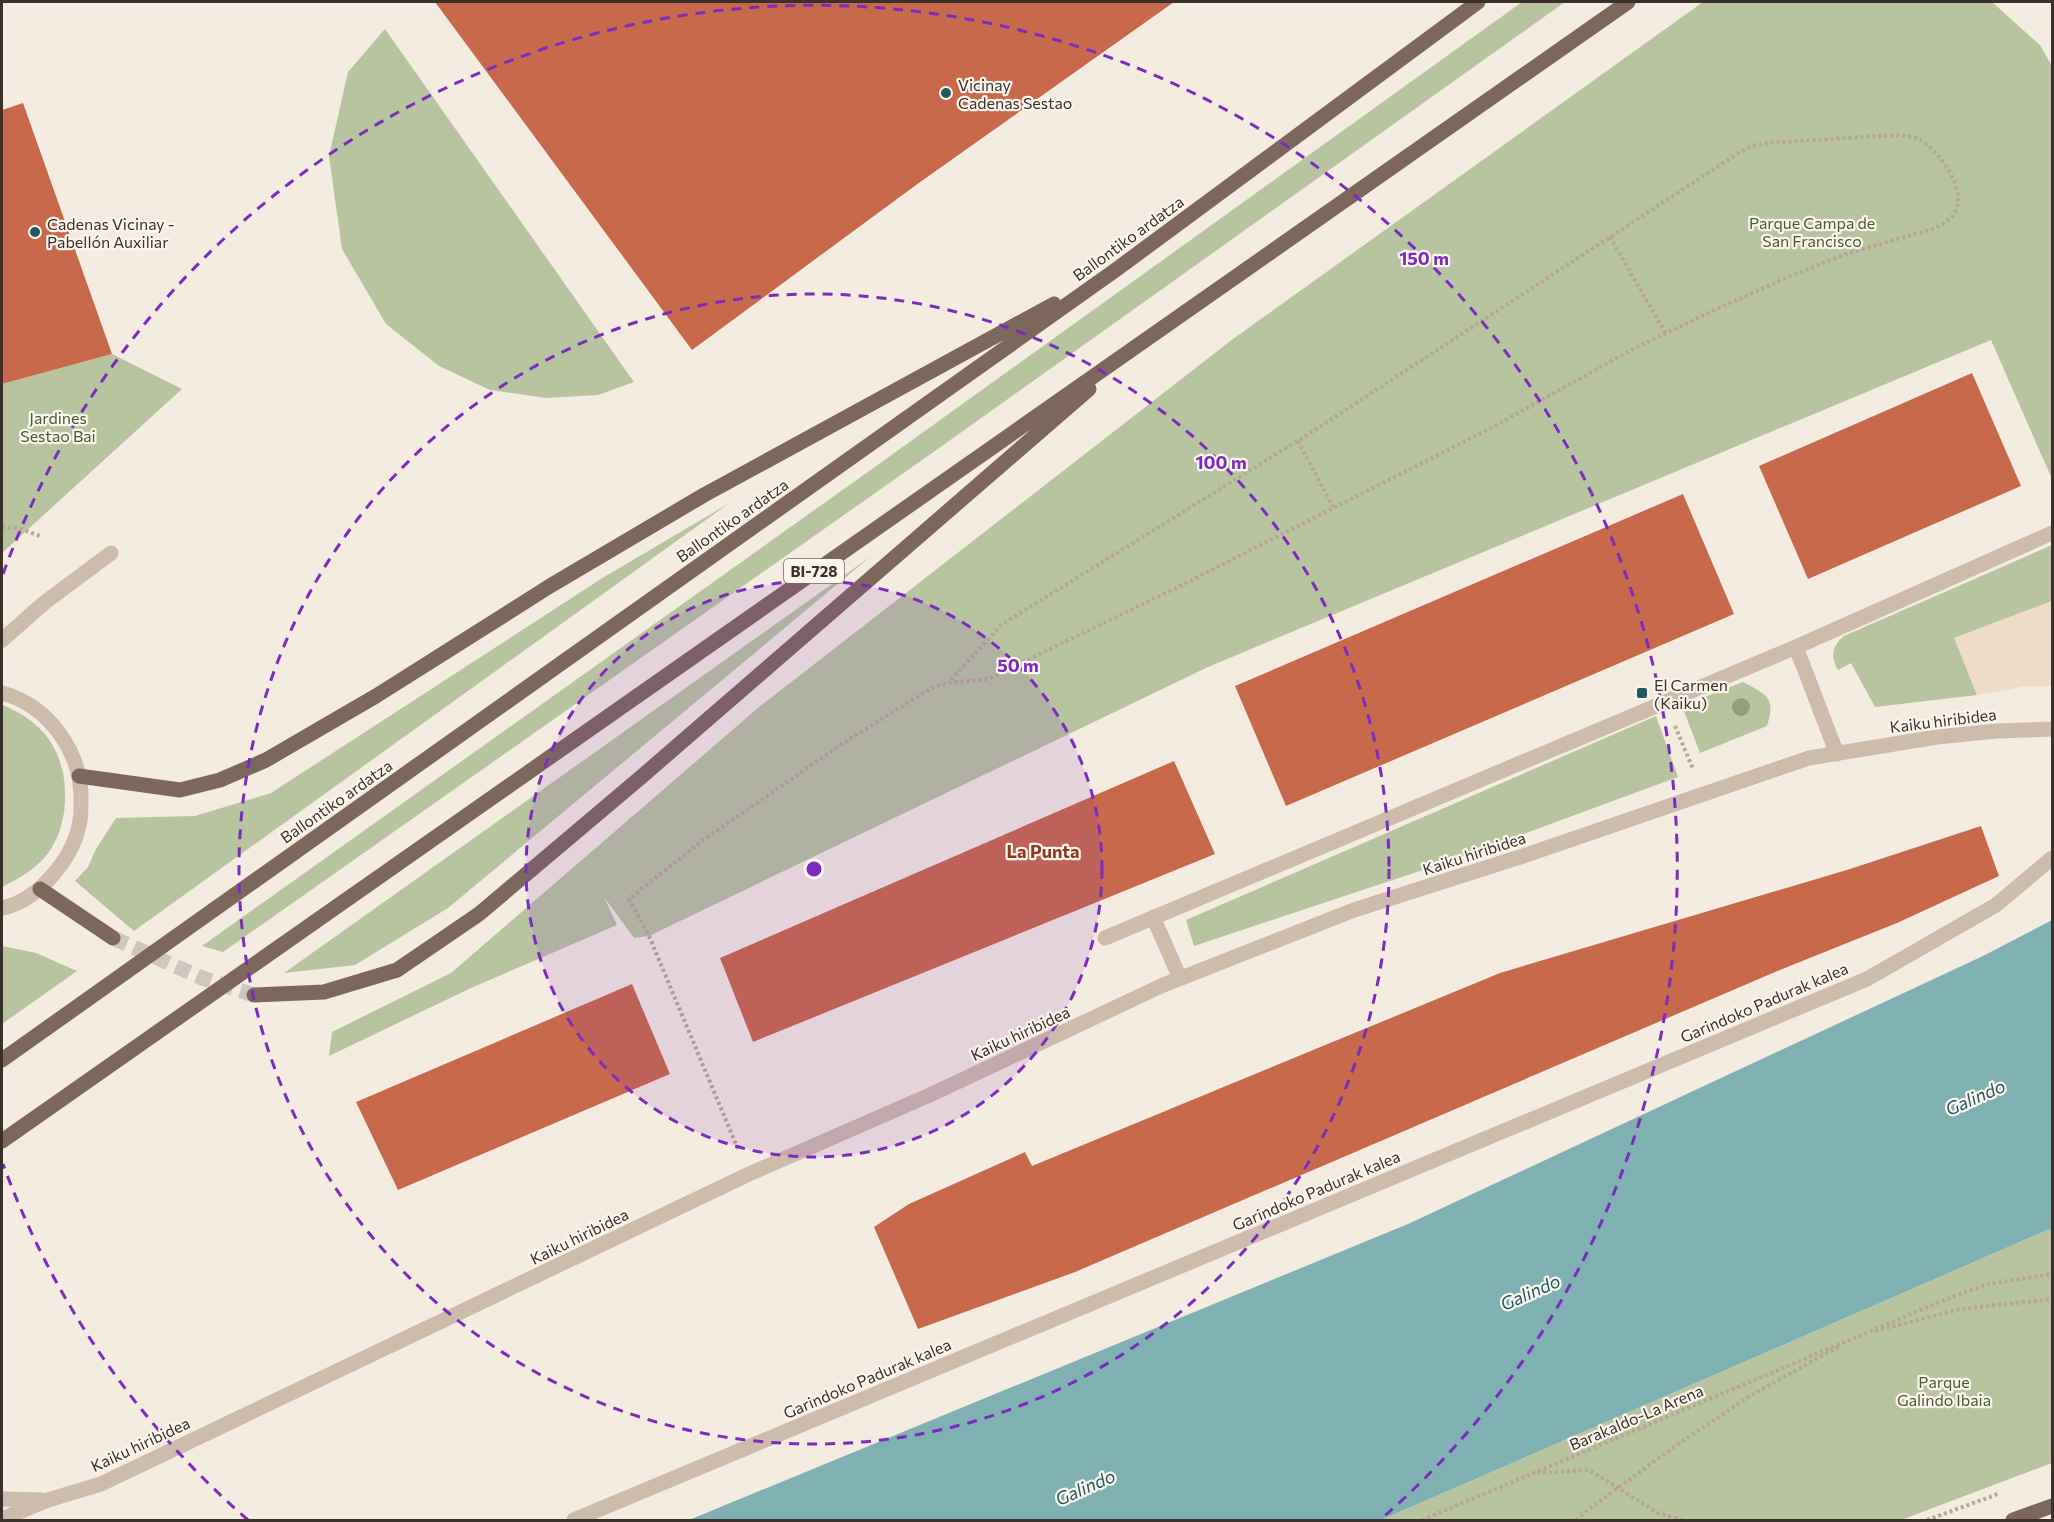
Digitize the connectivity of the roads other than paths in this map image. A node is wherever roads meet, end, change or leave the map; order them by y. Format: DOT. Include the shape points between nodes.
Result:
graph roads {
  1 [pos="1478,2"];
  2 [pos="1628,2"];
  3 [pos="1117,269"];
  4 [pos="1151,335"];
  5 [pos="2052,533"];
  6 [pos="111,553"];
  7 [pos="2,640"];
  8 [pos="1796,647"];
  9 [pos="2,693"];
  10 [pos="2052,729"];
  11 [pos="1837,754"];
  12 [pos="79,776"];
  13 [pos="2052,858"];
  14 [pos="40,890"];
  15 [pos="2,908"];
  16 [pos="1153,917"];
  17 [pos="113,938"];
  18 [pos="1105,938"];
  19 [pos="1180,978"];
  20 [pos="254,995"];
  21 [pos="2,1060"];
  22 [pos="2,1141"];
  23 [pos="2,1500"];
  24 [pos="48,1500"];
  25 [pos="2052,1506"];
  26 [pos="2,1519"];
  27 [pos="574,1521"];
  28 [pos="2013,1521"];
  1 -- 3 [label="main road, Ballontiko ardatza"];
  2 -- 4 [label="main road, BI-728"];
  3 -- 12 [label="main road" via="704,495 266,760 220,780 180,790"];
  3 -- 21 [label="main road, Ballontiko ardatza"];
  4 -- 20 [label="main road" via="479,914 398,970 324,992"];
  4 -- 22 [label="main road, BI-728"];
  5 -- 8 [label="street"];
  6 -- 7 [label="street"];
  8 -- 11 [label="street"];
  8 -- 16 [label="street"];
  9 -- 12 [label="street" via="47,718 70,749"];
  10 -- 11 [label="street, Kaiku hiribidea" via="1937,736"];
  11 -- 19 [label="street, Kaiku hiribidea" via="1809,758 1354,910"];
  12 -- 14 [label="street" via="80,824 66,860"];
  13 -- 27 [label="street, Garindoko Padurak kalea" via="1996,905 1867,979"];
  14 -- 15 [label="street"];
  14 -- 17 [label="main road"];
  16 -- 18 [label="street"];
  16 -- 19 [label="street"];
  19 -- 24 [label="street, Kaiku hiribidea" via="932,1094 748,1174 101,1484"];
  23 -- 24 [label="street, Kaiku hiribidea"];
  24 -- 26 [label="street, Kaiku hiribidea"];
  25 -- 28 [label="main road"];
}
